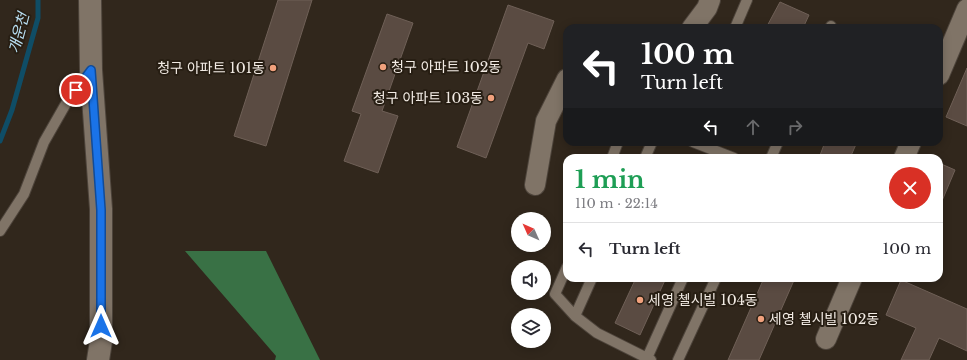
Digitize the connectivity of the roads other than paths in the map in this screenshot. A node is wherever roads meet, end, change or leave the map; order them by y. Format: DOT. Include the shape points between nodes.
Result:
graph roads {
  1 [pos="90,0"];
  2 [pos="710,0"];
  3 [pos="747,0"];
  4 [pos="967,10"];
  5 [pos="695,24"];
  6 [pos="737,24"];
  7 [pos="943,66"];
  8 [pos="91,70"];
  9 [pos="563,87"];
  10 [pos="703,146"];
  11 [pos="724,154"];
  12 [pos="535,185"];
  13 [pos="0,231"];
  14 [pos="563,277"];
  15 [pos="590,282"];
  16 [pos="681,282"];
  17 [pos="714,282"];
  18 [pos="850,282"];
  19 [pos="575,316"];
  20 [pos="826,339"];
  21 [pos="649,359"];
  22 [pos="98,360"];
  23 [pos="678,360"];
  1 -- 8 [label="main road"];
  2 -- 5 [label="street"];
  3 -- 6 [label="lane"];
  4 -- 7 [label="street"];
  8 -- 13 [label="lane" via="68,100 44,142 24,194"];
  8 -- 22 [label="main road" via="101,210 101,341"];
  9 -- 12 [label="street" via="546,121"];
  10 -- 11 [label="lane"];
  14 -- 19 [label="lane" via="556,294"];
  15 -- 19 [label="lane"];
  16 -- 21 [label="lane"];
  17 -- 23 [label="lane"];
  18 -- 20 [label="street"];
  19 -- 21 [label="lane" via="597,333"];
}
